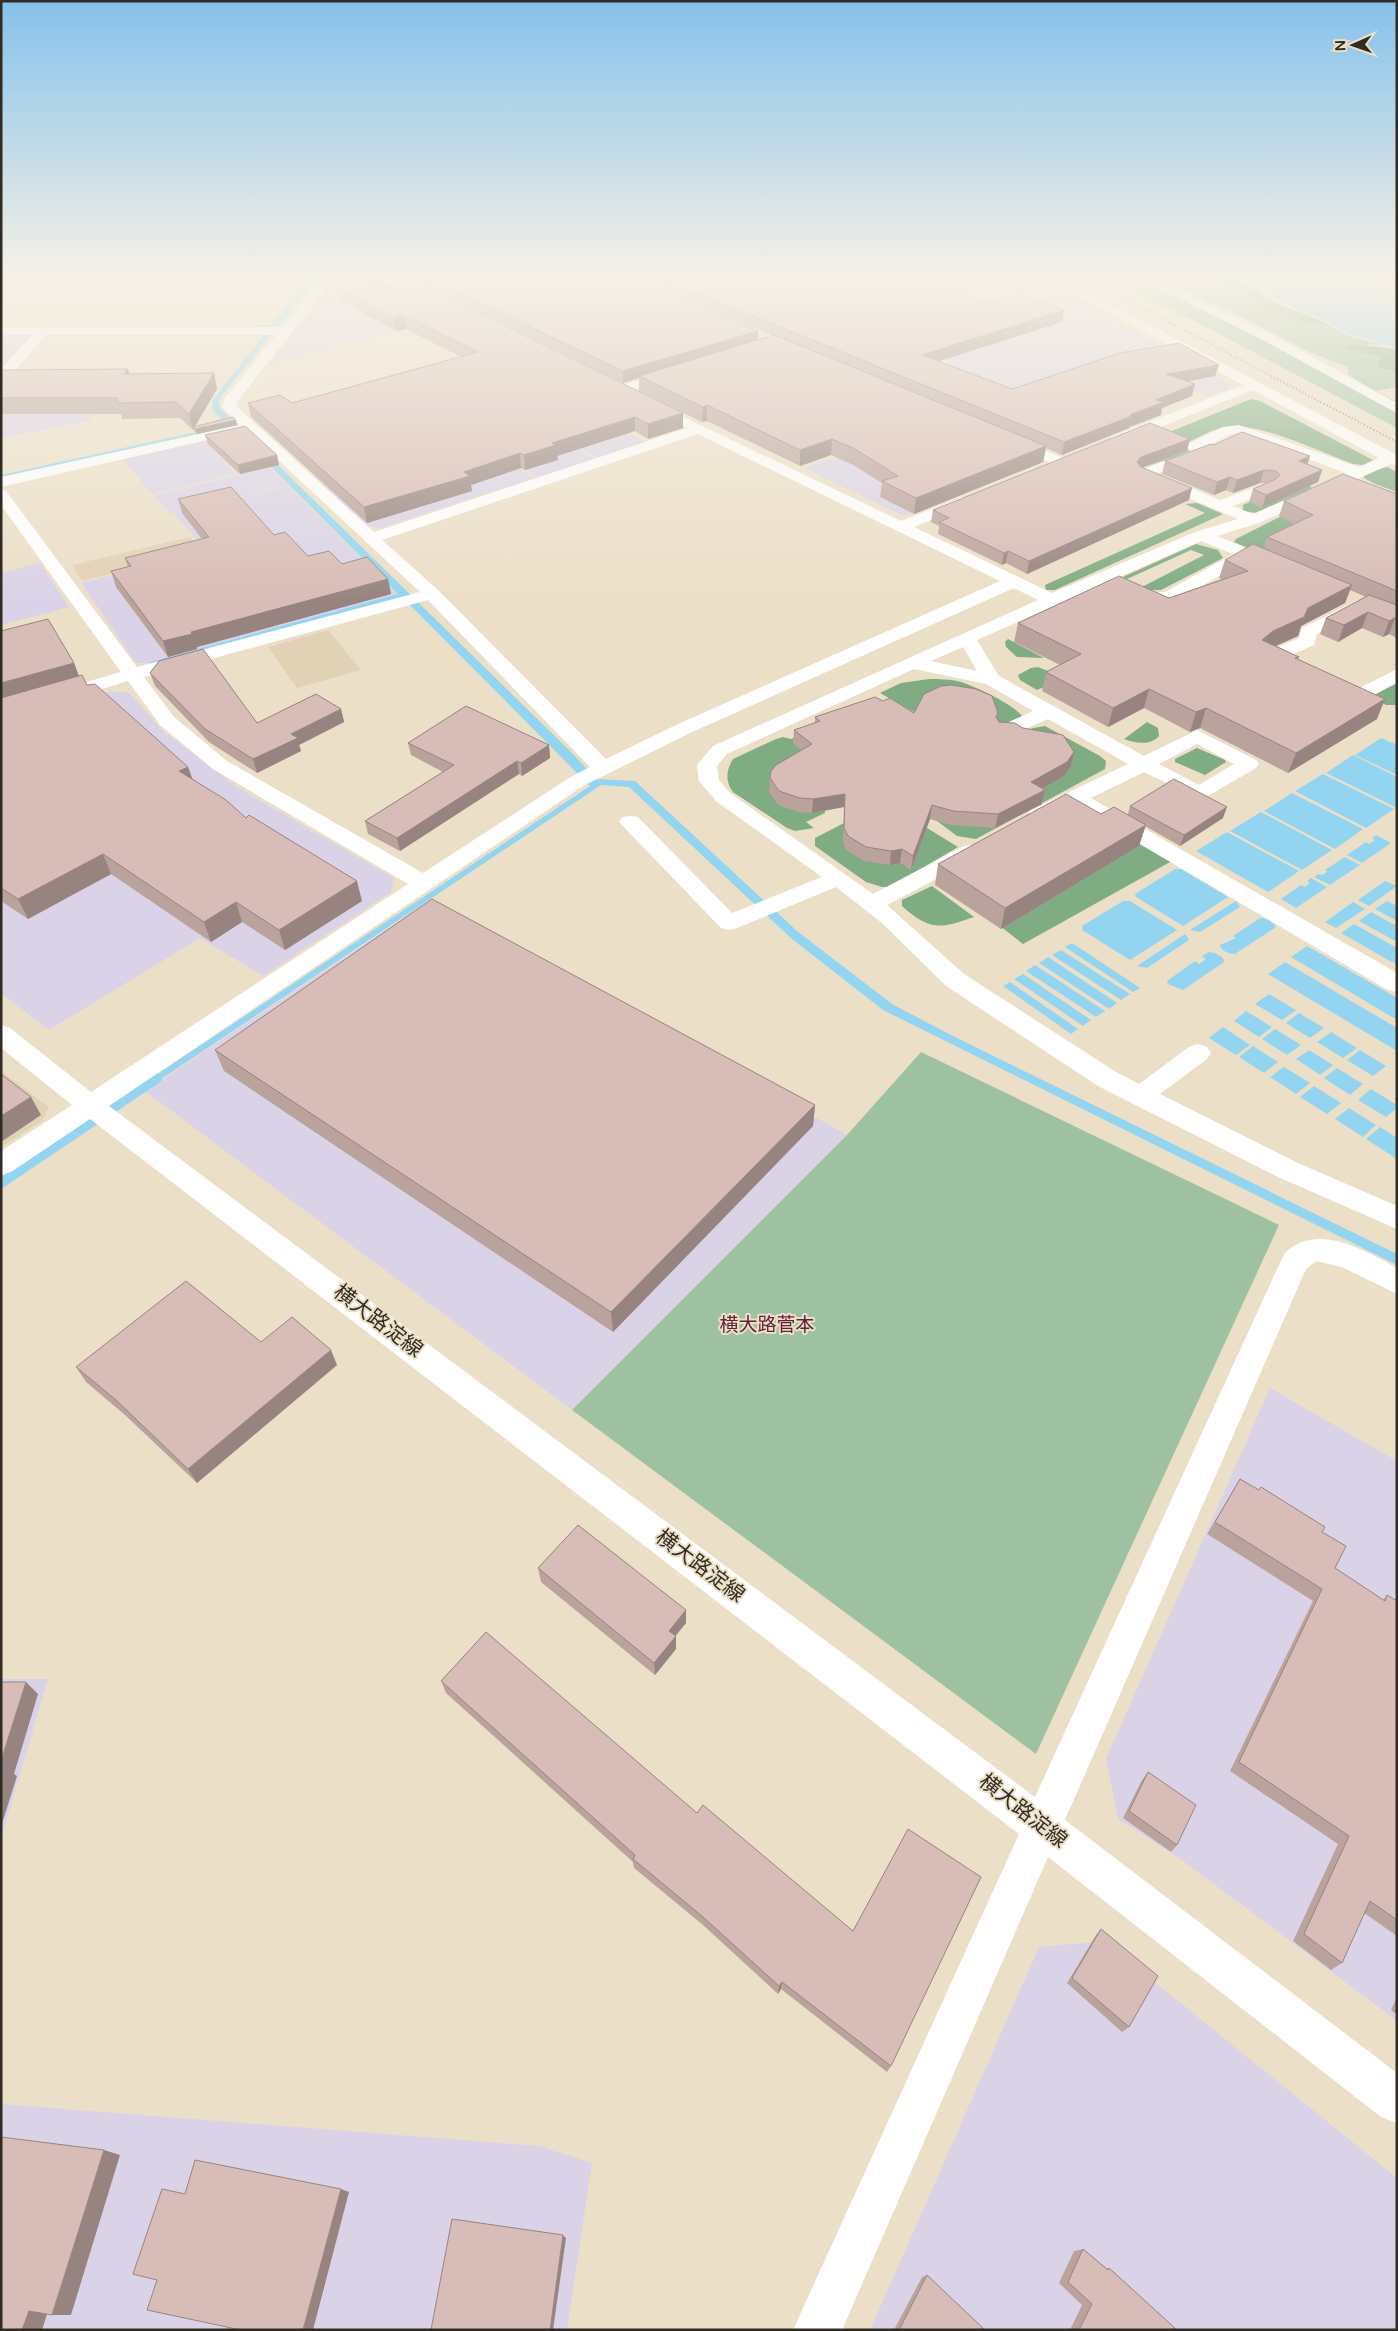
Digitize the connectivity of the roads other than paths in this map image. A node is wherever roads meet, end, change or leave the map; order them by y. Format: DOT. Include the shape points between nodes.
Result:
graph roads {
  1 [pos="242,384"];
  2 [pos="634,384"];
  3 [pos="1350,384"];
  4 [pos="1254,385"];
  5 [pos="1397,410"];
  6 [pos="242,429"];
  7 [pos="700,429"];
  8 [pos="997,435"];
  9 [pos="1107,443"];
  10 [pos="1394,459"];
  11 [pos="1047,469"];
  12 [pos="1353,474"];
  13 [pos="1308,477"];
  14 [pos="1,482"];
  15 [pos="1330,484"];
  16 [pos="1372,486"];
  17 [pos="1266,488"];
  18 [pos="1,494"];
  19 [pos="983,494"];
  20 [pos="1219,506"];
  21 [pos="1253,520"];
  22 [pos="900,527"];
  23 [pos="1201,535"];
  24 [pos="371,538"];
  25 [pos="1247,554"];
  26 [pos="1291,573"];
  27 [pos="1100,579"];
  28 [pos="1013,582"];
  29 [pos="428,595"];
  30 [pos="1345,595"];
  31 [pos="1052,600"];
  32 [pos="967,638"];
  33 [pos="912,663"];
  34 [pos="134,674"];
  35 [pos="1397,675"];
  36 [pos="992,680"];
  37 [pos="1049,711"];
  38 [pos="1,713"];
  39 [pos="1005,731"];
  40 [pos="590,775"];
  41 [pos="1075,797"];
  42 [pos="630,822"];
  43 [pos="1020,825"];
  44 [pos="985,844"];
  45 [pos="839,878"];
  46 [pos="425,884"];
  47 [pos="871,904"];
  48 [pos="1397,984"];
  49 [pos="1,1034"];
  50 [pos="1198,1053"];
  51 [pos="1140,1096"];
  52 [pos="91,1106"];
  53 [pos="1,1165"];
  54 [pos="1397,1218"];
  55 [pos="1397,1282"];
  56 [pos="1041,1825"];
  57 [pos="1397,2101"];
  58 [pos="817,2330"];
  1 -- 6 [label="street" via="229,408"];
  2 -- 7 [label="street" via="617,388"];
  3 -- 5 [label="street"];
  4 -- 9 [label="street"];
  4 -- 10 [label="street"];
  6 -- 14 [label="street" via="197,434"];
  6 -- 24 [label="street"];
  7 -- 22 [label="street"];
  7 -- 24 [label="street"];
  8 -- 11 [label="street" via="1066,460"];
  10 -- 12 [label="street"];
  12 -- 15 [label="street"];
  12 -- 16 [label="street"];
  12 -- 20 [label="street" via="1239,429 1228,430 1192,447 1204,451 1144,474"];
  13 -- 15 [label="street"];
  15 -- 21 [label="street"];
  17 -- 20 [label="street"];
  18 -- 34 [label="street"];
  19 -- 22 [label="street"];
  20 -- 21 [label="street"];
  21 -- 23 [label="street"];
  22 -- 28 [label="street"];
  23 -- 25 [label="street"];
  23 -- 27 [label="street"];
  24 -- 29 [label="street"];
  25 -- 26 [label="street"];
  25 -- 27 [label="street" via="1170,597 1155,599 1142,596"];
  27 -- 31 [label="street"];
  28 -- 31 [label="street"];
  28 -- 40 [label="street" via="683,729"];
  29 -- 34 [label="street"];
  29 -- 40 [label="street"];
  30 -- 35 [label="street" via="1367,604 1308,632 1308,641 1274,656 1358,697"];
  31 -- 32 [label="street"];
  32 -- 33 [label="street"];
  32 -- 36 [label="street"];
  33 -- 36 [label="street"];
  33 -- 45 [label="street" via="720,750 707,765 709,781 723,797"];
  34 -- 38 [label="street"];
  34 -- 46 [label="street" via="167,722 220,765"];
  36 -- 37 [label="street"];
  37 -- 39 [label="street"];
  37 -- 41 [label="street" via="1144,764"];
  40 -- 46 [label="street"];
  41 -- 43 [label="street"];
  41 -- 48 [label="street"];
  42 -- 45 [label="street" via="729,923"];
  44 -- 47 [label="street"];
  45 -- 47 [label="street"];
  46 -- 52 [label="street"];
  47 -- 51 [label="street" via="955,980 1107,1080"];
  49 -- 52 [label="street, 横大路淀線"];
  50 -- 51 [label="street"];
  51 -- 54 [label="street" via="1288,1170"];
  52 -- 53 [label="street"];
  52 -- 56 [label="street, 横大路淀線"];
  55 -- 56 [label="street" via="1344,1255 1324,1251 1306,1252 1294,1262"];
  56 -- 57 [label="street, 横大路淀線"];
  56 -- 58 [label="street"];
}
